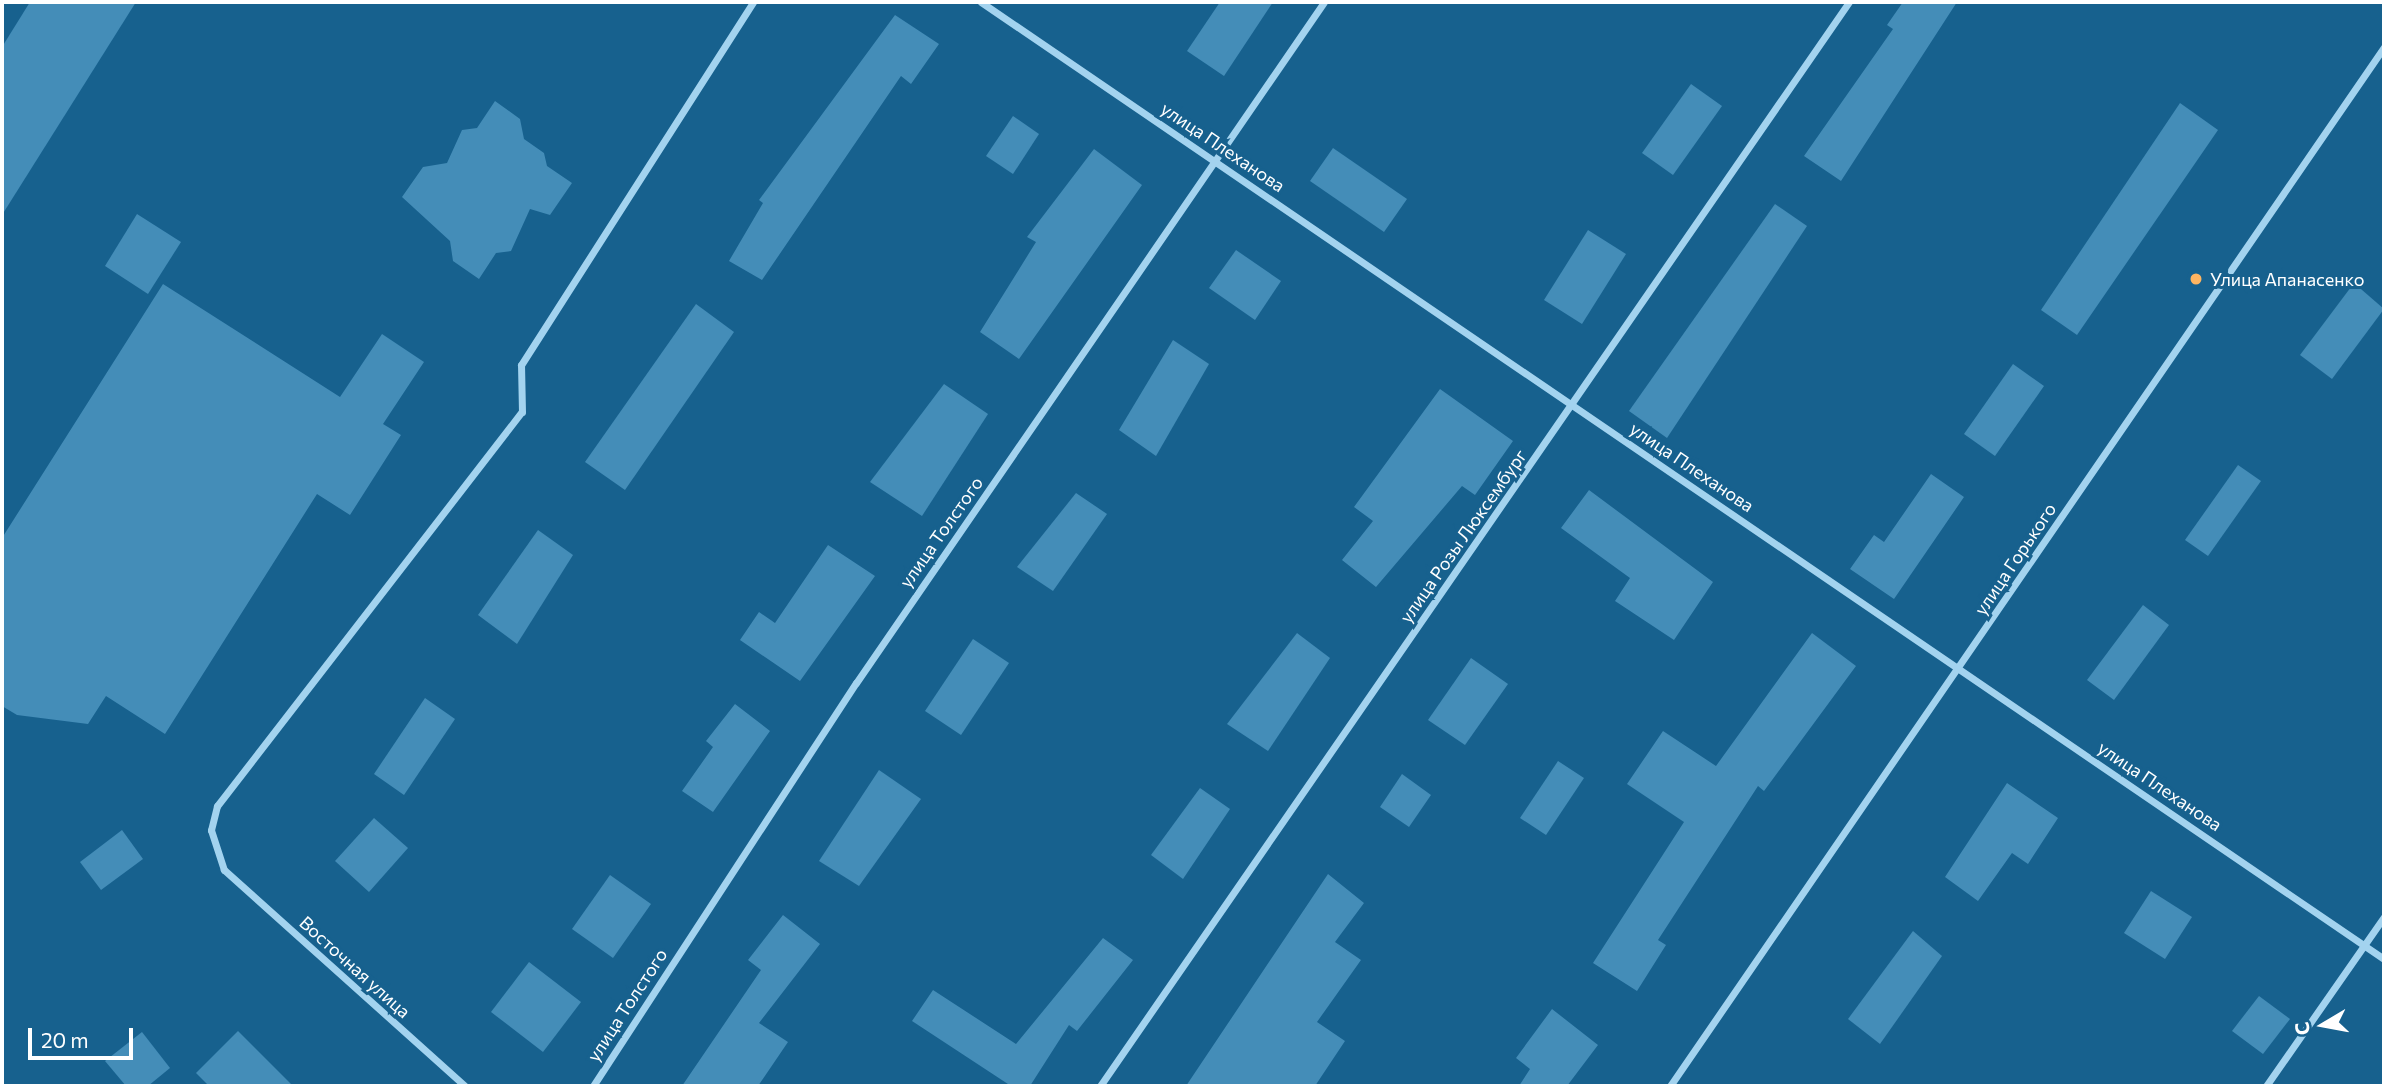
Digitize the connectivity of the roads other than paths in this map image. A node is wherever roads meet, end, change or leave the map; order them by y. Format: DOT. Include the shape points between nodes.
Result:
graph roads {
  1 [pos="753,2"];
  2 [pos="981,2"];
  3 [pos="1324,2"];
  4 [pos="1849,2"];
  5 [pos="2384,47"];
  6 [pos="1216,162"];
  7 [pos="1573,405"];
  8 [pos="1959,668"];
  9 [pos="2384,917"];
  10 [pos="2365,945"];
  11 [pos="2384,959"];
  12 [pos="465,1086"];
  13 [pos="593,1086"];
  14 [pos="1100,1086"];
  15 [pos="1670,1086"];
  16 [pos="2266,1086"];
  1 -- 12 [label="street, Восточная улица" via="521,365 522,412 217,806 211,830 223,870"];
  2 -- 6 [label="street, улица Плеханова"];
  3 -- 6 [label="street, улица Толстого"];
  4 -- 7 [label="street, улица Розы Люксембург"];
  5 -- 8 [label="street, улица Горького"];
  6 -- 7 [label="street, улица Плеханова"];
  6 -- 13 [label="street, улица Толстого" via="856,683"];
  7 -- 8 [label="street, улица Плеханова"];
  7 -- 14 [label="street, улица Розы Люксембург"];
  8 -- 10 [label="street, улица Плеханова"];
  8 -- 15 [label="street, улица Горького"];
  9 -- 10 [label="street"];
  10 -- 11 [label="street, улица Плеханова"];
  10 -- 16 [label="street"];
}
